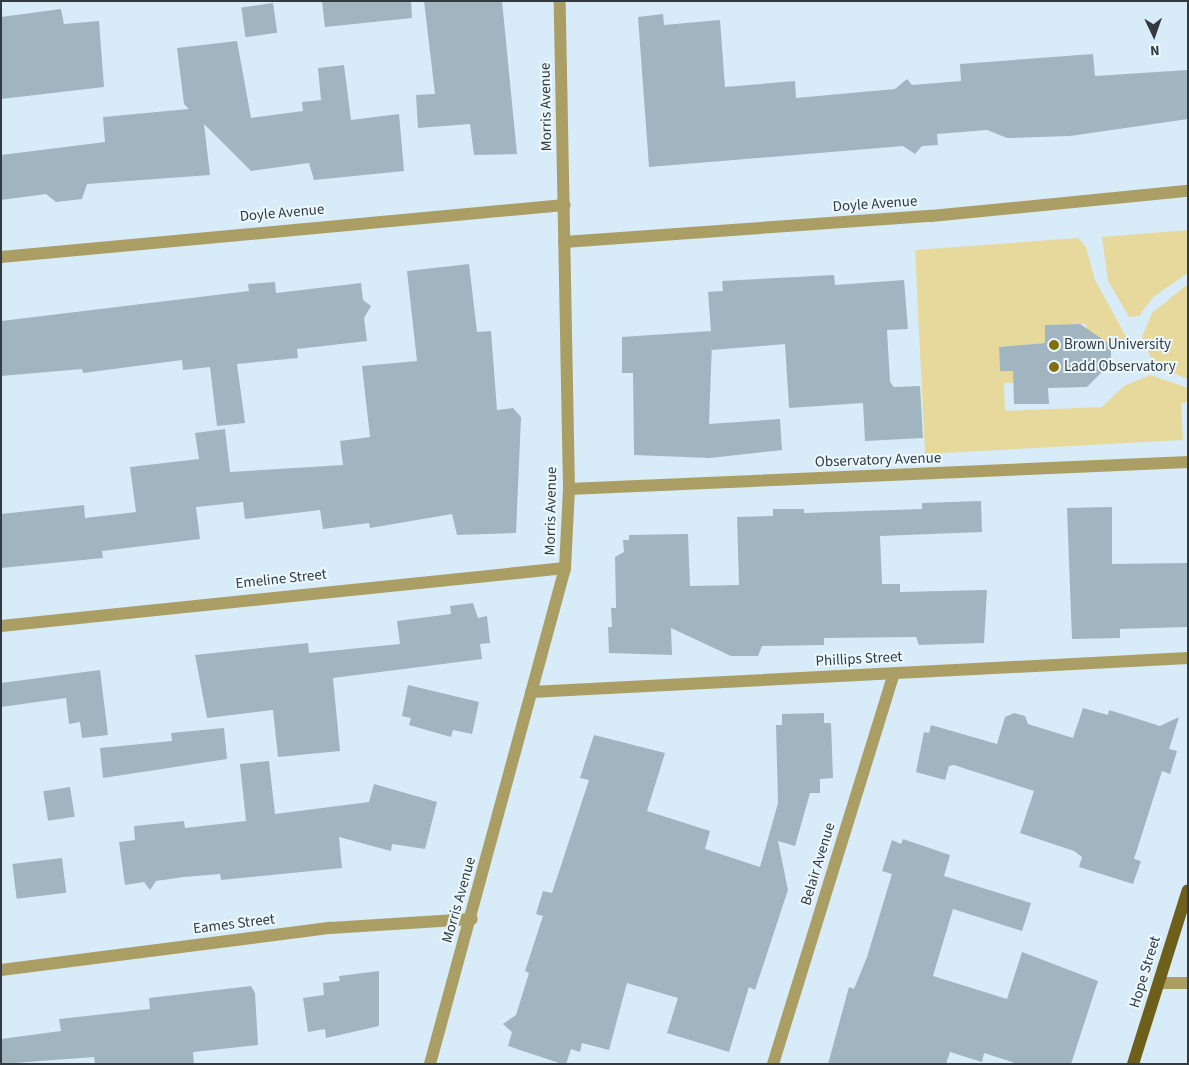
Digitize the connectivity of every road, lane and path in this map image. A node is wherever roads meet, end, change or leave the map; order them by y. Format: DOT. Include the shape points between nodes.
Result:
graph roads {
  1 [pos="560,1"];
  2 [pos="1188,191"];
  3 [pos="565,205"];
  4 [pos="564,242"];
  5 [pos="1,257"];
  6 [pos="1188,462"];
  7 [pos="569,489"];
  8 [pos="565,568"];
  9 [pos="1,626"];
  10 [pos="1188,658"];
  11 [pos="894,673"];
  12 [pos="531,692"];
  13 [pos="1188,890"];
  14 [pos="472,919"];
  15 [pos="1,970"];
  16 [pos="1188,983"];
  17 [pos="1160,984"];
  18 [pos="430,1064"];
  19 [pos="773,1064"];
  20 [pos="1133,1064"];
  1 -- 3 [label="street, Morris Avenue"];
  2 -- 4 [label="street, Doyle Avenue" via="931,216"];
  3 -- 4 [label="street, Morris Avenue"];
  3 -- 5 [label="street, Doyle Avenue"];
  4 -- 7 [label="street, Morris Avenue"];
  6 -- 7 [label="street, Observatory Avenue"];
  7 -- 8 [label="street, Morris Avenue"];
  8 -- 9 [label="street, Emeline Street"];
  8 -- 12 [label="street, Morris Avenue"];
  10 -- 11 [label="street, Phillips Street"];
  11 -- 12 [label="street, Phillips Street"];
  11 -- 19 [label="street, Belair Avenue"];
  12 -- 14 [label="street, Morris Avenue"];
  13 -- 17 [label="main road, Hope Street"];
  14 -- 15 [label="street, Eames Street" via="330,928"];
  14 -- 18 [label="street, Morris Avenue"];
  16 -- 17 [label="street"];
  17 -- 20 [label="main road, Hope Street"];
}
